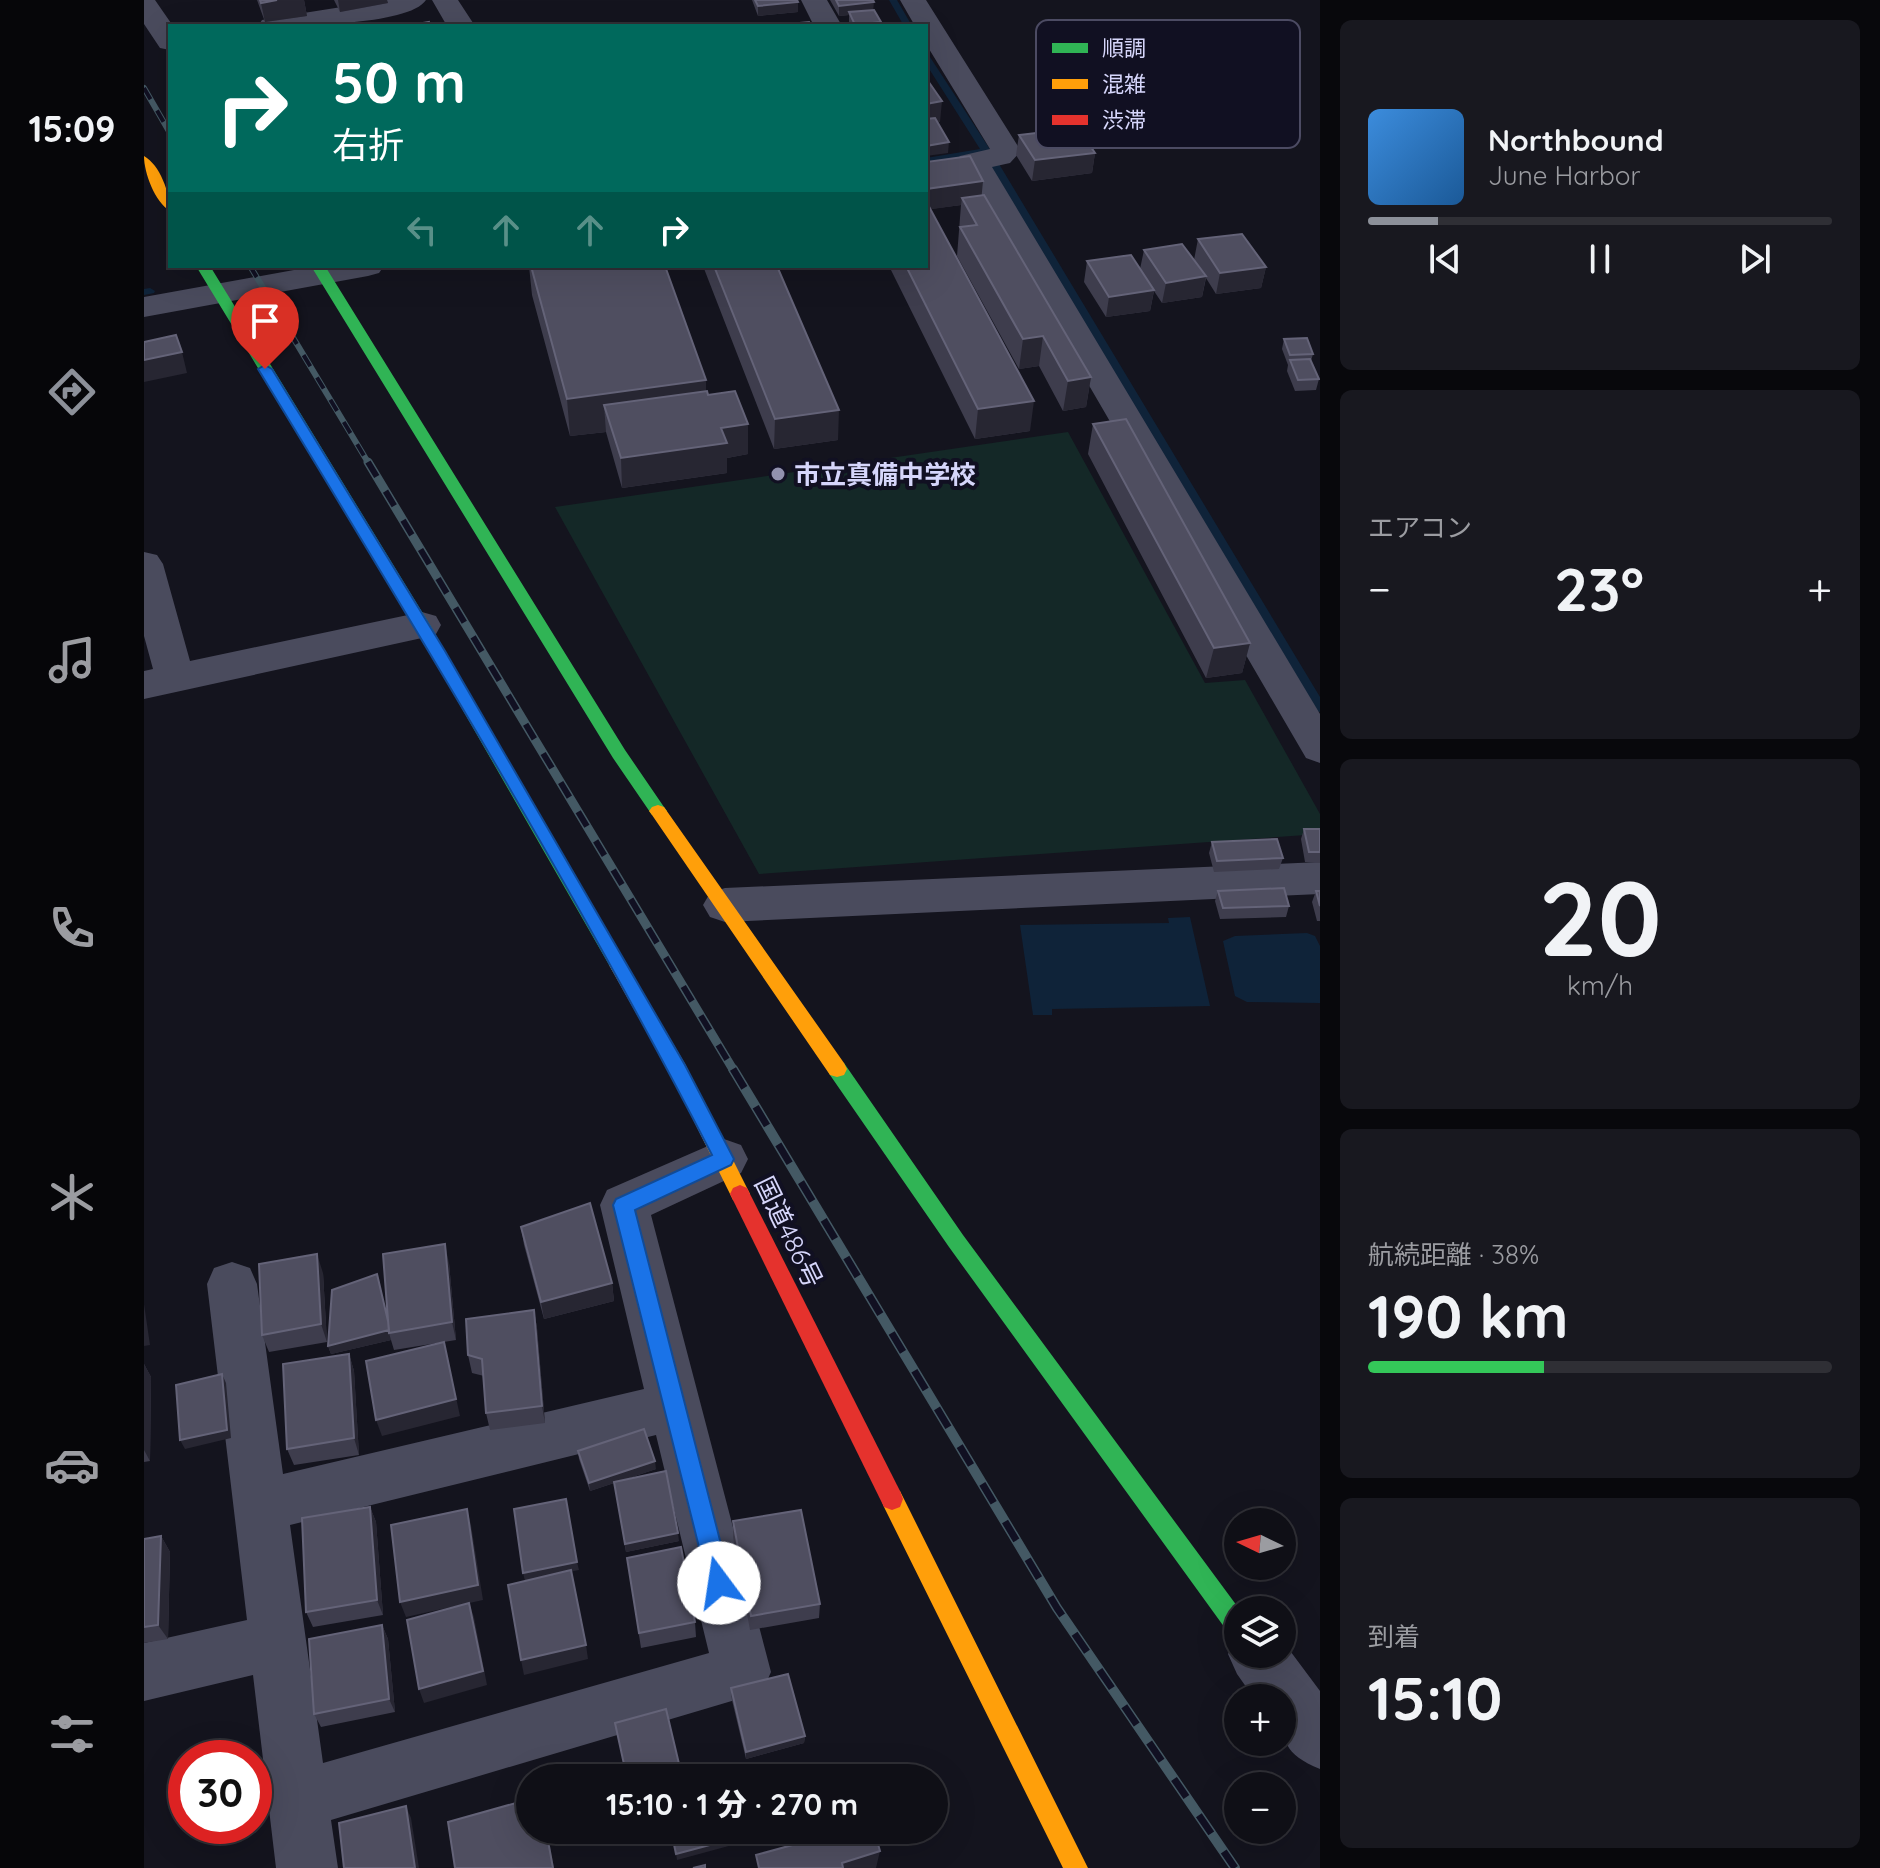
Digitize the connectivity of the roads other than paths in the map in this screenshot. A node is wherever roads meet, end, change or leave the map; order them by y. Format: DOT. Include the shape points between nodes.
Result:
graph roads {
  1 [pos="413,0"];
  2 [pos="445,0"];
  3 [pos="814,0"];
  4 [pos="913,0"];
  5 [pos="144,3"];
  6 [pos="285,24"];
  7 [pos="460,24"];
  8 [pos="827,24"];
  9 [pos="928,24"];
  10 [pos="928,24"];
  11 [pos="168,39"];
  12 [pos="168,42"];
  13 [pos="144,45"];
  14 [pos="144,160"];
  15 [pos="168,203"];
  16 [pos="344,268"];
  17 [pos="321,270"];
  18 [pos="210,279"];
  19 [pos="144,307"];
  20 [pos="144,564"];
  21 [pos="422,625"];
  22 [pos="160,682"];
  23 [pos="1320,748"];
  24 [pos="1320,878"];
  25 [pos="725,905"];
  26 [pos="724,1159"];
  27 [pos="232,1284"];
  28 [pos="674,1406"];
  29 [pos="260,1506"];
  30 [pos="1224,1608"];
  31 [pos="277,1641"];
  32 [pos="1267,1668"];
  33 [pos="144,1672"];
  34 [pos="1320,1740"];
  35 [pos="298,1800"];
  36 [pos="307,1868"];
  37 [pos="1076,1868"];
  1 -- 6 [label="street"];
  2 -- 7 [label="street"];
  3 -- 8 [label="street"];
  4 -- 9 [label="street"];
  5 -- 11 [label="street"];
  10 -- 23 [label="street" via="1006,151 972,161"];
  12 -- 13 [label="street"];
  14 -- 15 [label="main road"];
  16 -- 17 [label="street"];
  17 -- 18 [label="street"];
  17 -- 25 [label="main road" via="619,754"];
  18 -- 19 [label="street"];
  18 -- 21 [label="main road, 国道486号"];
  20 -- 22 [label="street"];
  21 -- 22 [label="street"];
  21 -- 26 [label="main road, 国道486号"];
  24 -- 25 [label="street"];
  25 -- 30 [label="main road" via="956,1241"];
  26 -- 28 [label="street" via="624,1205"];
  26 -- 37 [label="main road, 国道486号"];
  27 -- 29 [label="street"];
  28 -- 29 [label="street"];
  28 -- 35 [label="street" via="742,1672"];
  29 -- 31 [label="street"];
  31 -- 33 [label="street"];
  31 -- 35 [label="street"];
  32 -- 34 [label="street"];
  35 -- 36 [label="street"];
}
